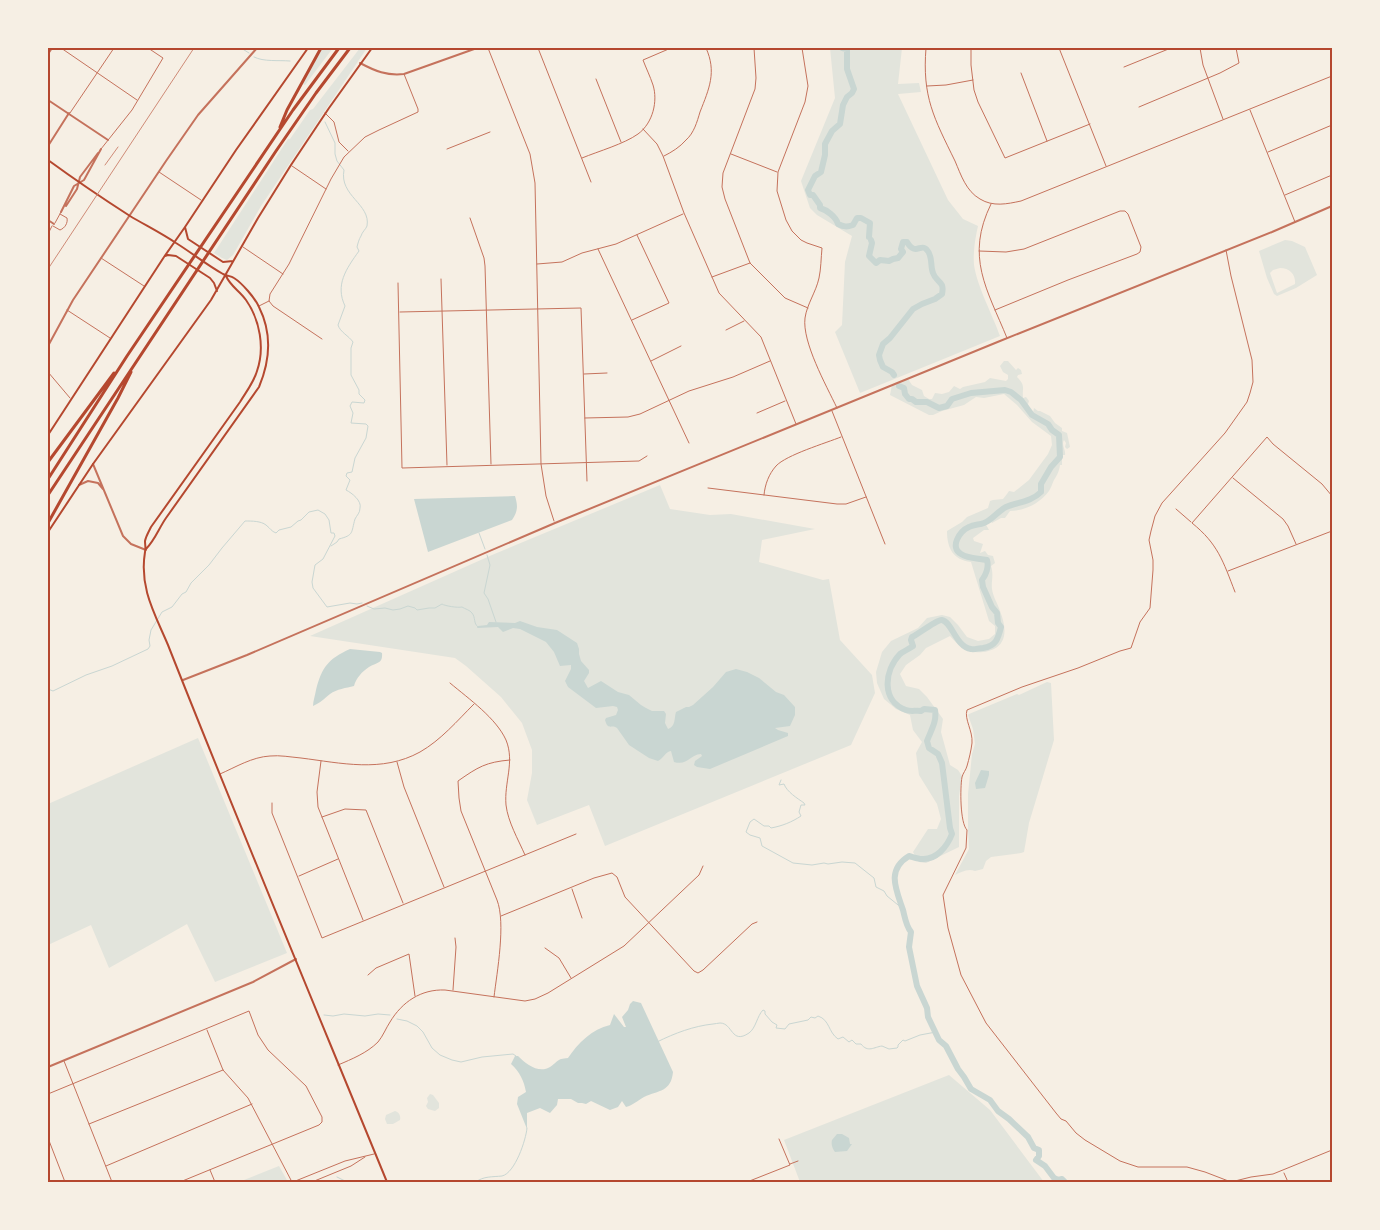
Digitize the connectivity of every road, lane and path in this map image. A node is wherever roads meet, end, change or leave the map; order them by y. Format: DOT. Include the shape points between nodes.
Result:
graph roads {
  1 [pos="52,48"];
  2 [pos="61,48"];
  3 [pos="114,48"];
  4 [pos="148,48"];
  5 [pos="257,48"];
  6 [pos="308,48"];
  7 [pos="321,48"];
  8 [pos="339,48"];
  9 [pos="352,48"];
  10 [pos="372,48"];
  11 [pos="477,48"];
  12 [pos="488,48"];
  13 [pos="538,48"];
  14 [pos="671,48"];
  15 [pos="706,48"];
  16 [pos="754,48"];
  17 [pos="802,48"];
  18 [pos="926,48"];
  19 [pos="971,48"];
  20 [pos="1059,48"];
  21 [pos="1171,48"];
  22 [pos="1200,48"];
  23 [pos="1236,48"];
  24 [pos="48,54"];
  25 [pos="360,63"];
  26 [pos="1124,67"];
  27 [pos="98,72"];
  28 [pos="1021,73"];
  29 [pos="404,74"];
  30 [pos="1332,76"];
  31 [pos="596,79"];
  32 [pos="1208,79"];
  33 [pos="973,80"];
  34 [pos="926,86"];
  35 [pos="48,100"];
  36 [pos="138,100"];
  37 [pos="1139,107"];
  38 [pos="1250,109"];
  39 [pos="325,113"];
  40 [pos="69,114"];
  41 [pos="1223,120"];
  42 [pos="1090,124"];
  43 [pos="1332,125"];
  44 [pos="643,129"];
  45 [pos="490,132"];
  46 [pos="277,134"];
  47 [pos="108,140"];
  48 [pos="621,142"];
  49 [pos="1048,142"];
  50 [pos="48,146"];
  51 [pos="101,149"];
  52 [pos="446,149"];
  53 [pos="349,152"];
  54 [pos="1267,153"];
  55 [pos="731,154"];
  56 [pos="664,156"];
  57 [pos="582,158"];
  58 [pos="48,160"];
  59 [pos="291,165"];
  60 [pos="1106,167"];
  61 [pos="158,172"];
  62 [pos="778,172"];
  63 [pos="1332,175"];
  64 [pos="79,182"];
  65 [pos="591,182"];
  66 [pos="327,189"];
  67 [pos="1285,195"];
  68 [pos="202,201"];
  69 [pos="991,204"];
  70 [pos="1332,206"];
  71 [pos="61,213"];
  72 [pos="684,213"];
  73 [pos="129,215"];
  74 [pos="470,218"];
  75 [pos="48,220"];
  76 [pos="1295,222"];
  77 [pos="53,225"];
  78 [pos="185,227"];
  79 [pos="48,234"];
  80 [pos="637,234"];
  81 [pos="174,242"];
  82 [pos="242,246"];
  83 [pos="598,249"];
  84 [pos="1226,250"];
  85 [pos="979,251"];
  86 [pos="164,257"];
  87 [pos="101,258"];
  88 [pos="235,260"];
  89 [pos="750,263"];
  90 [pos="536,264"];
  91 [pos="283,274"];
  92 [pos="226,276"];
  93 [pos="711,277"];
  94 [pos="441,279"];
  95 [pos="398,283"];
  96 [pos="144,287"];
  97 [pos="217,291"];
  98 [pos="269,301"];
  99 [pos="259,306"];
  100 [pos="537,308"];
  101 [pos="808,308"];
  102 [pos="67,310"];
  103 [pos="487,310"];
  104 [pos="995,310"];
  105 [pos="399,312"];
  106 [pos="442,312"];
  107 [pos="631,320"];
  108 [pos="745,320"];
  109 [pos="726,330"];
  110 [pos="111,338"];
  111 [pos="1007,338"];
  112 [pos="322,339"];
  113 [pos="48,346"];
  114 [pos="681,346"];
  115 [pos="127,356"];
  116 [pos="136,361"];
  117 [pos="650,362"];
  118 [pos="770,362"];
  119 [pos="48,372"];
  120 [pos="607,373"];
  121 [pos="584,374"];
  122 [pos="71,398"];
  123 [pos="669,400"];
  124 [pos="786,400"];
  125 [pos="836,408"];
  126 [pos="832,410"];
  127 [pos="757,413"];
  128 [pos="585,418"];
  129 [pos="796,425"];
  130 [pos="48,435"];
  131 [pos="842,436"];
  132 [pos="689,443"];
  133 [pos="208,447"];
  134 [pos="214,451"];
  135 [pos="647,456"];
  136 [pos="48,462"];
  137 [pos="587,462"];
  138 [pos="93,464"];
  139 [pos="541,464"];
  140 [pos="492,465"];
  141 [pos="447,466"];
  142 [pos="1232,477"];
  143 [pos="48,479"];
  144 [pos="587,481"];
  145 [pos="78,486"];
  146 [pos="708,488"];
  147 [pos="104,490"];
  148 [pos="48,495"];
  149 [pos="764,496"];
  150 [pos="1332,496"];
  151 [pos="866,498"];
  152 [pos="1176,508"];
  153 [pos="48,523"];
  154 [pos="555,523"];
  155 [pos="1192,523"];
  156 [pos="1332,531"];
  157 [pos="48,532"];
  158 [pos="885,544"];
  159 [pos="1296,545"];
  160 [pos="146,550"];
  161 [pos="1227,571"];
  162 [pos="1235,592"];
  163 [pos="183,680"];
  164 [pos="450,683"];
  165 [pos="474,704"];
  166 [pos="510,760"];
  167 [pos="321,761"];
  168 [pos="396,762"];
  169 [pos="220,774"];
  170 [pos="272,803"];
  171 [pos="321,818"];
  172 [pos="576,834"];
  173 [pos="525,855"];
  174 [pos="338,860"];
  175 [pos="703,866"];
  176 [pos="485,871"];
  177 [pos="298,876"];
  178 [pos="444,888"];
  179 [pos="572,888"];
  180 [pos="403,904"];
  181 [pos="501,916"];
  182 [pos="582,918"];
  183 [pos="363,921"];
  184 [pos="649,922"];
  185 [pos="757,922"];
  186 [pos="455,938"];
  187 [pos="544,948"];
  188 [pos="296,959"];
  189 [pos="368,975"];
  190 [pos="572,978"];
  191 [pos="453,991"];
  192 [pos="415,996"];
  193 [pos="494,997"];
  194 [pos="206,1029"];
  195 [pos="64,1060"];
  196 [pos="338,1065"];
  197 [pos="48,1067"];
  198 [pos="223,1070"];
  199 [pos="73,1083"];
  200 [pos="48,1094"];
  201 [pos="252,1104"];
  202 [pos="89,1124"];
  203 [pos="48,1138"];
  204 [pos="779,1139"];
  205 [pos="272,1144"];
  206 [pos="1332,1150"];
  207 [pos="375,1153"];
  208 [pos="365,1156"];
  209 [pos="798,1162"];
  210 [pos="790,1164"];
  211 [pos="106,1166"];
  212 [pos="210,1170"];
  213 [pos="1284,1173"];
  214 [pos="1332,1181"];
  215 [pos="65,1182"];
  216 [pos="112,1182"];
  217 [pos="180,1182"];
  218 [pos="215,1182"];
  219 [pos="292,1182"];
  220 [pos="312,1182"];
  221 [pos="387,1182"];
  222 [pos="747,1182"];
  223 [pos="1288,1182"];
  224 [pos="1329,1182"];
  1 -- 24 [label="street"];
  2 -- 27 [label="street"];
  3 -- 27 [label="street"];
  4 -- 36 [label="street" via="163,58"];
  5 -- 61 [label="street" via="198,115"];
  6 -- 68 [label="main road"];
  7 -- 46 [label="highway"];
  8 -- 46 [label="highway"];
  9 -- 116 [label="highway" via="294,124"];
  10 -- 25 [label="main road"];
  11 -- 29 [label="street"];
  12 -- 90 [label="street" via="530,154 535,183"];
  13 -- 57 [label="street"];
  14 -- 44 [label="street" via="643,60 655,100 652,114"];
  15 -- 56 [label="street" via="711,63 711,81 695,126 687,139"];
  16 -- 55 [label="street" via="755,89"];
  17 -- 62 [label="street" via="807,94"];
  18 -- 34 [label="street"];
  19 -- 33 [label="street"];
  20 -- 42 [label="street"];
  21 -- 26 [label="street"];
  22 -- 32 [label="street"];
  23 -- 32 [label="street" via="1239,63"];
  25 -- 29 [label="street" via="380,73"];
  25 -- 39 [label="main road"];
  27 -- 36 [label="street"];
  27 -- 40 [label="street"];
  28 -- 49 [label="street"];
  29 -- 53 [label="street" via="418,112 365,137"];
  30 -- 38 [label="street"];
  31 -- 48 [label="street"];
  32 -- 37 [label="street"];
  32 -- 41 [label="street"];
  33 -- 34 [label="street"];
  33 -- 49 [label="street" via="978,102 1005,158"];
  34 -- 69 [label="street" via="936,122 965,184 974,195"];
  35 -- 40 [label="street"];
  36 -- 47 [label="street"];
  38 -- 41 [label="street"];
  38 -- 54 [label="street"];
  39 -- 53 [label="street" via="334,122 339,142"];
  39 -- 59 [label="main road"];
  40 -- 47 [label="street"];
  40 -- 50 [label="street"];
  41 -- 60 [label="street"];
  42 -- 49 [label="street"];
  42 -- 60 [label="street"];
  43 -- 54 [label="street"];
  44 -- 48 [label="street"];
  44 -- 56 [label="street"];
  45 -- 52 [label="street"];
  46 -- 115 [label="highway"];
  47 -- 51 [label="street"];
  48 -- 57 [label="street"];
  51 -- 64 [label="street"];
  53 -- 66 [label="street"];
  54 -- 67 [label="street"];
  55 -- 62 [label="street"];
  55 -- 89 [label="street" via="723,173 722,187"];
  56 -- 72 [label="street"];
  57 -- 65 [label="street"];
  58 -- 64 [label="main road"];
  59 -- 66 [label="street"];
  59 -- 82 [label="main road"];
  60 -- 69 [label="street" via="1021,201"];
  61 -- 68 [label="street"];
  61 -- 73 [label="street"];
  62 -- 101 [label="street" via="777,191 789,226 801,240 822,248 819,278"];
  63 -- 67 [label="street"];
  64 -- 71 [label="street"];
  64 -- 73 [label="main road"];
  66 -- 91 [label="street"];
  67 -- 76 [label="street"];
  68 -- 78 [label="main road"];
  69 -- 85 [label="street" via="981,227"];
  70 -- 76 [label="street"];
  71 -- 77 [label="street"];
  71 -- 77 [label="street" via="68,222 60,230"];
  72 -- 80 [label="street"];
  72 -- 93 [label="street"];
  73 -- 81 [label="main road"];
  73 -- 87 [label="street"];
  74 -- 103 [label="street" via="484,258"];
  75 -- 77 [label="street"];
  76 -- 84 [label="street"];
  77 -- 79 [label="street"];
  78 -- 81 [label="main road"];
  78 -- 88 [label="main road" via="188,239 221,261"];
  80 -- 83 [label="street"];
  80 -- 107 [label="street" via="669,303"];
  81 -- 86 [label="main road"];
  81 -- 92 [label="main road"];
  82 -- 88 [label="main road"];
  82 -- 91 [label="street"];
  83 -- 90 [label="street" via="562,262"];
  83 -- 107 [label="street"];
  84 -- 111 [label="street"];
  84 -- 206 [label="street" via="1252,360 1253,382 1247,402 1225,433 1162,503 1155,516 1149,540 1154,570 1150,608 1140,622 1131,648 967,710 972,744 962,776 966,848 943,895 961,975 986,1023 1061,1119 1085,1140 1130,1165 1187,1167 1231,1182 1273,1174"];
  85 -- 104 [label="street" via="982,277"];
  85 -- 104 [label="street" via="1006,252 1024,248 1120,211 1128,214 1140,247 1137,254"];
  86 -- 96 [label="main road"];
  86 -- 97 [label="main road" via="176,256 210,278"];
  87 -- 96 [label="street"];
  87 -- 102 [label="street"];
  88 -- 92 [label="main road"];
  89 -- 93 [label="street"];
  89 -- 101 [label="street" via="785,298"];
  90 -- 100 [label="street"];
  91 -- 98 [label="street"];
  92 -- 97 [label="main road"];
  92 -- 99 [label="main road" via="243,286"];
  92 -- 133 [label="main road" via="246,301 259,326 260,359 251,385"];
  93 -- 108 [label="street" via="718,293"];
  94 -- 106 [label="street"];
  95 -- 105 [label="street"];
  96 -- 110 [label="main road"];
  97 -- 138 [label="main road"];
  98 -- 99 [label="street"];
  98 -- 112 [label="street"];
  99 -- 134 [label="main road" via="268,338 264,376"];
  100 -- 103 [label="street"];
  100 -- 121 [label="street" via="581,308"];
  100 -- 139 [label="street"];
  101 -- 125 [label="street" via="806,337"];
  102 -- 110 [label="street"];
  102 -- 113 [label="street"];
  103 -- 106 [label="street"];
  103 -- 140 [label="street"];
  104 -- 111 [label="street"];
  105 -- 106 [label="street"];
  105 -- 141 [label="street" via="402,468"];
  106 -- 141 [label="street"];
  107 -- 117 [label="street"];
  108 -- 109 [label="street"];
  108 -- 118 [label="street" via="761,337"];
  110 -- 122 [label="main road"];
  111 -- 125 [label="street"];
  114 -- 117 [label="street"];
  115 -- 136 [label="highway"];
  115 -- 143 [label="highway"];
  116 -- 148 [label="highway"];
  116 -- 153 [label="highway"];
  117 -- 123 [label="street"];
  118 -- 123 [label="street"];
  118 -- 124 [label="street"];
  119 -- 122 [label="street"];
  120 -- 121 [label="street"];
  121 -- 128 [label="street"];
  122 -- 130 [label="main road"];
  123 -- 128 [label="street" via="628,417"];
  123 -- 132 [label="street"];
  124 -- 127 [label="street"];
  124 -- 129 [label="street"];
  125 -- 126 [label="street"];
  126 -- 129 [label="street"];
  126 -- 131 [label="street"];
  128 -- 137 [label="street"];
  129 -- 154 [label="street"];
  131 -- 149 [label="street" via="777,464 766,482"];
  131 -- 151 [label="street"];
  133 -- 134 [label="main road"];
  133 -- 160 [label="main road" via="151,527 145,538"];
  134 -- 160 [label="main road"];
  135 -- 137 [label="street" via="639,461"];
  137 -- 139 [label="street"];
  137 -- 144 [label="street"];
  138 -- 145 [label="main road"];
  138 -- 147 [label="street"];
  139 -- 140 [label="street"];
  139 -- 154 [label="street" via="546,496"];
  140 -- 141 [label="street"];
  142 -- 150 [label="street" via="1267,437"];
  142 -- 155 [label="street"];
  142 -- 159 [label="street" via="1282,519"];
  145 -- 147 [label="street" via="88,481 98,483"];
  145 -- 157 [label="main road"];
  146 -- 149 [label="street"];
  147 -- 160 [label="street" via="123,536 131,544"];
  149 -- 151 [label="street" via="837,504"];
  151 -- 158 [label="street"];
  152 -- 155 [label="street"];
  154 -- 163 [label="street"];
  155 -- 161 [label="street" via="1216,548"];
  156 -- 159 [label="street"];
  159 -- 161 [label="street"];
  160 -- 163 [label="main road" via="145,586"];
  161 -- 162 [label="street"];
  163 -- 169 [label="main road"];
  164 -- 165 [label="street"];
  165 -- 166 [label="street" via="501,732"];
  165 -- 168 [label="street" via="438,740"];
  166 -- 173 [label="street" via="507,809"];
  166 -- 176 [label="street" via="484,765 458,781 461,812"];
  167 -- 168 [label="street" via="364,766"];
  167 -- 169 [label="street" via="264,757"];
  167 -- 171 [label="street" via="317,798"];
  168 -- 178 [label="street"];
  169 -- 188 [label="main road"];
  170 -- 177 [label="street" via="272,813"];
  171 -- 174 [label="street"];
  171 -- 180 [label="street" via="345,809 366,810"];
  172 -- 173 [label="street"];
  173 -- 176 [label="street"];
  174 -- 177 [label="street"];
  174 -- 183 [label="street"];
  175 -- 184 [label="street" via="698,875"];
  176 -- 178 [label="street"];
  176 -- 181 [label="street"];
  177 -- 183 [label="street" via="322,938"];
  178 -- 180 [label="street"];
  179 -- 181 [label="street"];
  179 -- 182 [label="street"];
  179 -- 184 [label="street" via="608,873 614,874 625,897"];
  180 -- 183 [label="street"];
  181 -- 193 [label="street"];
  184 -- 185 [label="street" via="698,973"];
  184 -- 190 [label="street" via="622,948"];
  186 -- 191 [label="street"];
  187 -- 190 [label="street" via="559,958"];
  188 -- 195 [label="street" via="254,982"];
  188 -- 196 [label="main road"];
  189 -- 192 [label="street" via="376,968 409,954"];
  190 -- 193 [label="street" via="534,1000"];
  191 -- 192 [label="street" via="436,990"];
  191 -- 193 [label="street"];
  192 -- 196 [label="street" via="398,1010 373,1046"];
  194 -- 198 [label="street"];
  194 -- 199 [label="street"];
  194 -- 205 [label="street" via="249,1010 258,1035 268,1050 306,1086 323,1122"];
  195 -- 197 [label="street"];
  195 -- 199 [label="street"];
  196 -- 207 [label="main road"];
  198 -- 201 [label="street"];
  198 -- 202 [label="street"];
  199 -- 200 [label="street"];
  199 -- 202 [label="street"];
  201 -- 205 [label="street"];
  201 -- 211 [label="street"];
  202 -- 211 [label="street"];
  203 -- 215 [label="street"];
  204 -- 210 [label="street"];
  205 -- 212 [label="street"];
  205 -- 219 [label="street"];
  207 -- 208 [label="street"];
  207 -- 221 [label="main road"];
  208 -- 219 [label="street"];
  208 -- 220 [label="street" via="351,1166"];
  209 -- 210 [label="street"];
  210 -- 222 [label="street"];
  211 -- 216 [label="street"];
  212 -- 217 [label="street"];
  212 -- 218 [label="street"];
  213 -- 223 [label="street"];
  214 -- 224 [label="street"];
}
